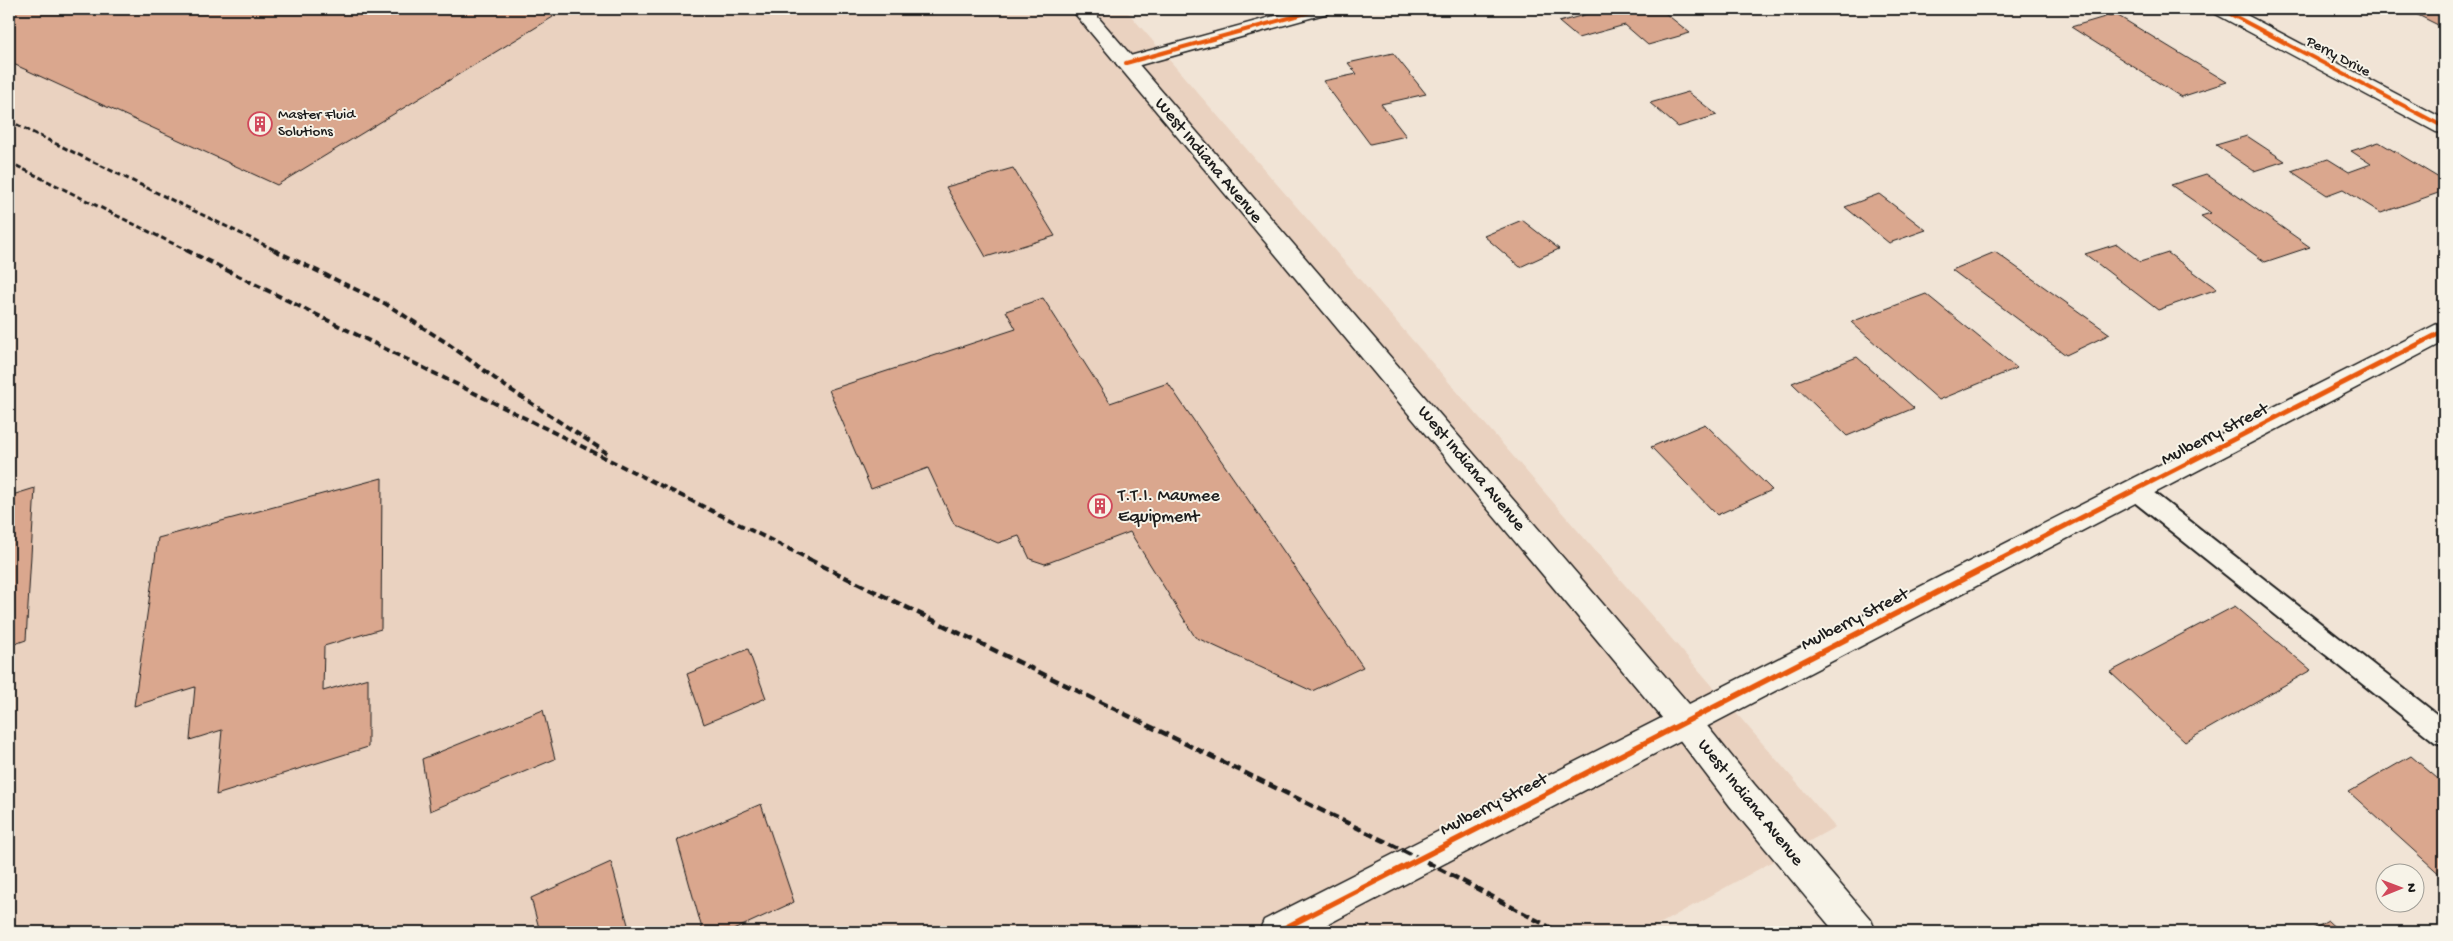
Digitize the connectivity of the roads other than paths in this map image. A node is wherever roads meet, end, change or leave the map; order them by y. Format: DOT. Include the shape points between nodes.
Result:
graph roads {
  1 [pos="1081,9"];
  2 [pos="1321,9"];
  3 [pos="2221,9"];
  4 [pos="1126,63"];
  5 [pos="2444,127"];
  6 [pos="2444,331"];
  7 [pos="2136,491"];
  8 [pos="1684,722"];
  9 [pos="2444,734"];
  10 [pos="1277,932"];
  11 [pos="1858,932"];
  1 -- 4 [label="street, West Indiana Avenue"];
  2 -- 4 [label="street"];
  3 -- 5 [label="street, Perry Drive"];
  4 -- 8 [label="street, West Indiana Avenue"];
  6 -- 7 [label="street, Mulberry Street"];
  7 -- 8 [label="street, Mulberry Street"];
  7 -- 9 [label="lane"];
  8 -- 10 [label="street, Mulberry Street"];
  8 -- 11 [label="street, West Indiana Avenue"];
}
